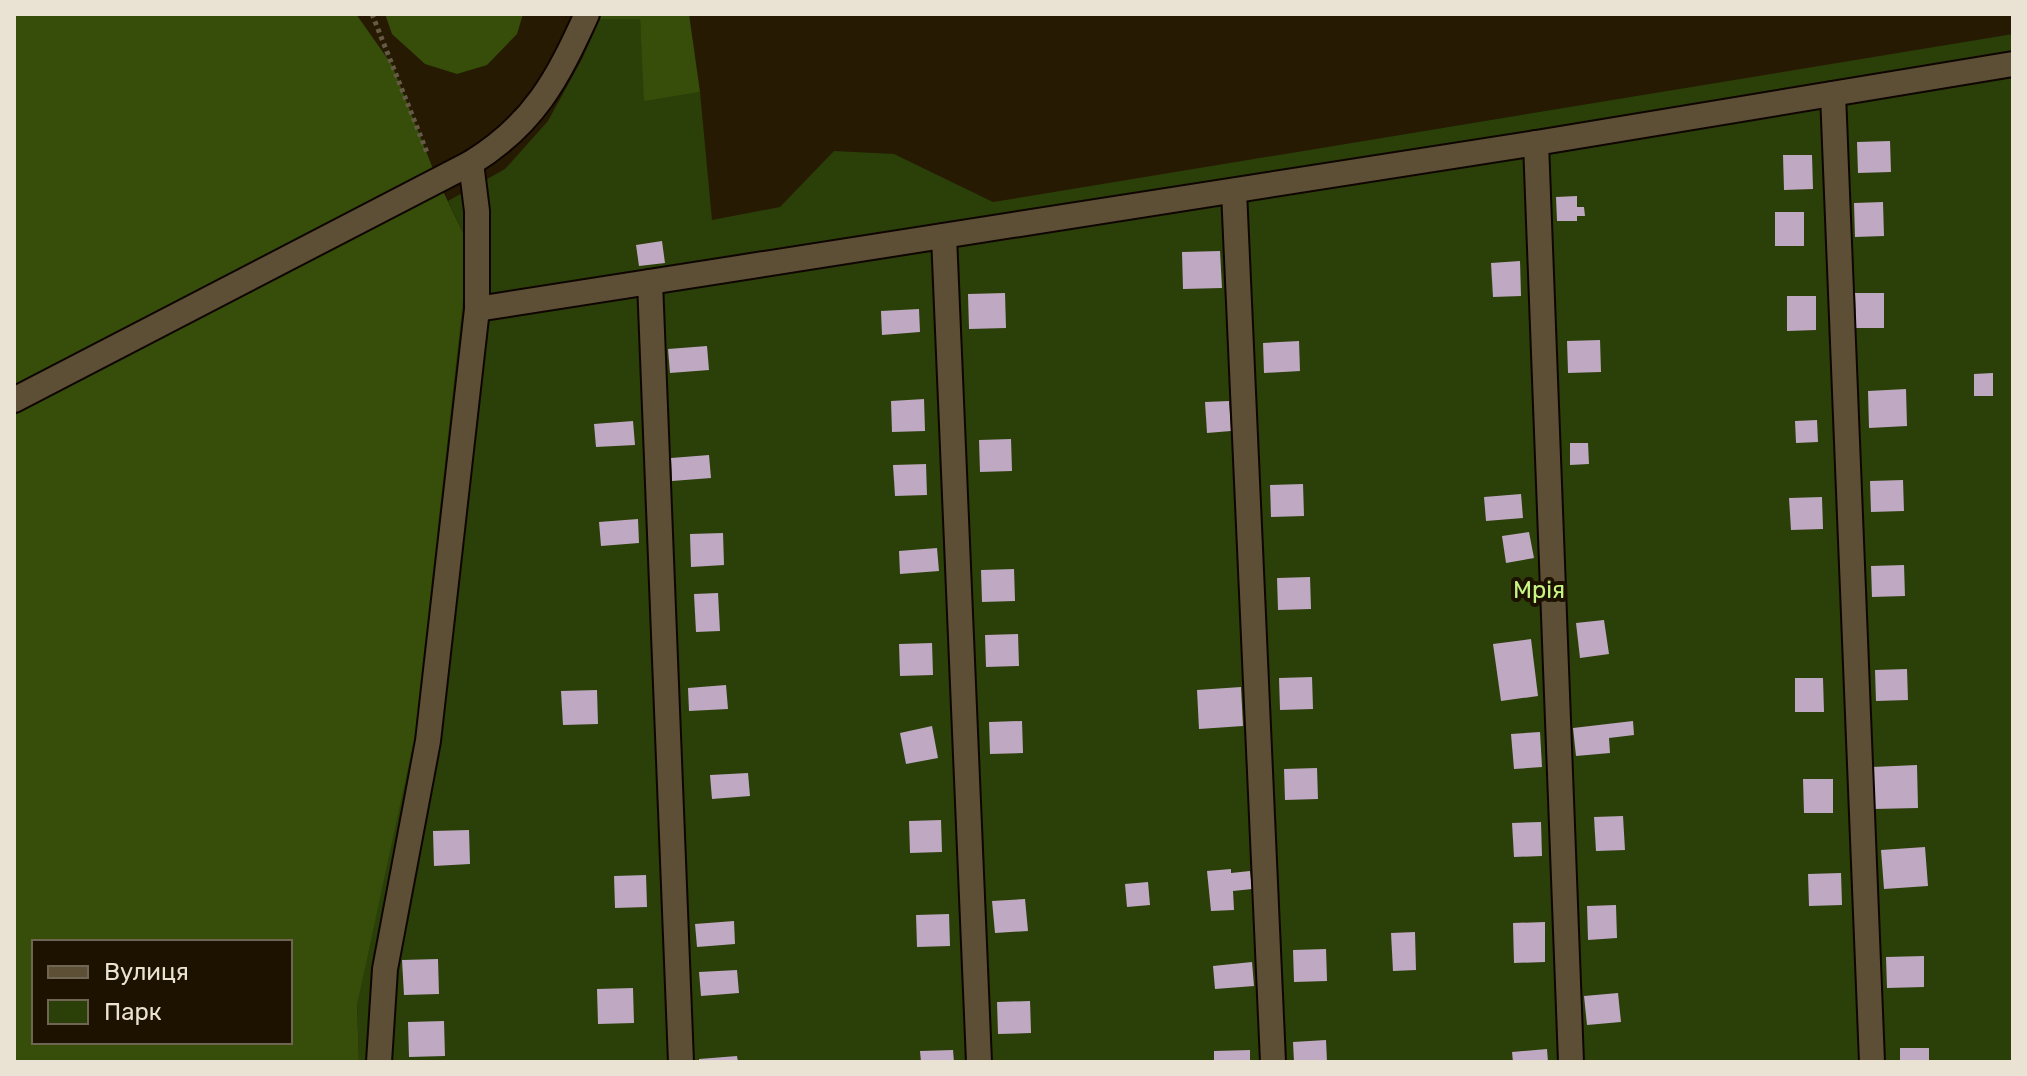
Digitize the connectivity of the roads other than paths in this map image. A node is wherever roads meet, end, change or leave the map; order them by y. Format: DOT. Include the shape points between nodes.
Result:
graph roads {
  1 [pos="587,14"];
  2 [pos="2013,64"];
  3 [pos="1833,94"];
  4 [pos="1536,143"];
  5 [pos="471,163"];
  6 [pos="1234,191"];
  7 [pos="944,236"];
  8 [pos="650,282"];
  9 [pos="477,309"];
  10 [pos="14,400"];
  11 [pos="379,1062"];
  12 [pos="681,1062"];
  13 [pos="979,1062"];
  14 [pos="1273,1062"];
  15 [pos="1571,1062"];
  16 [pos="1872,1062"];
  1 -- 5 [label="street" via="535,109 497,147"];
  2 -- 3 [label="street"];
  3 -- 4 [label="street"];
  3 -- 16 [label="street"];
  4 -- 6 [label="street"];
  4 -- 15 [label="street"];
  5 -- 9 [label="street" via="477,211"];
  5 -- 10 [label="street"];
  6 -- 7 [label="street"];
  6 -- 14 [label="street"];
  7 -- 8 [label="street"];
  7 -- 13 [label="street"];
  8 -- 9 [label="street"];
  8 -- 12 [label="street"];
  9 -- 11 [label="street" via="428,741 385,969"];
}
